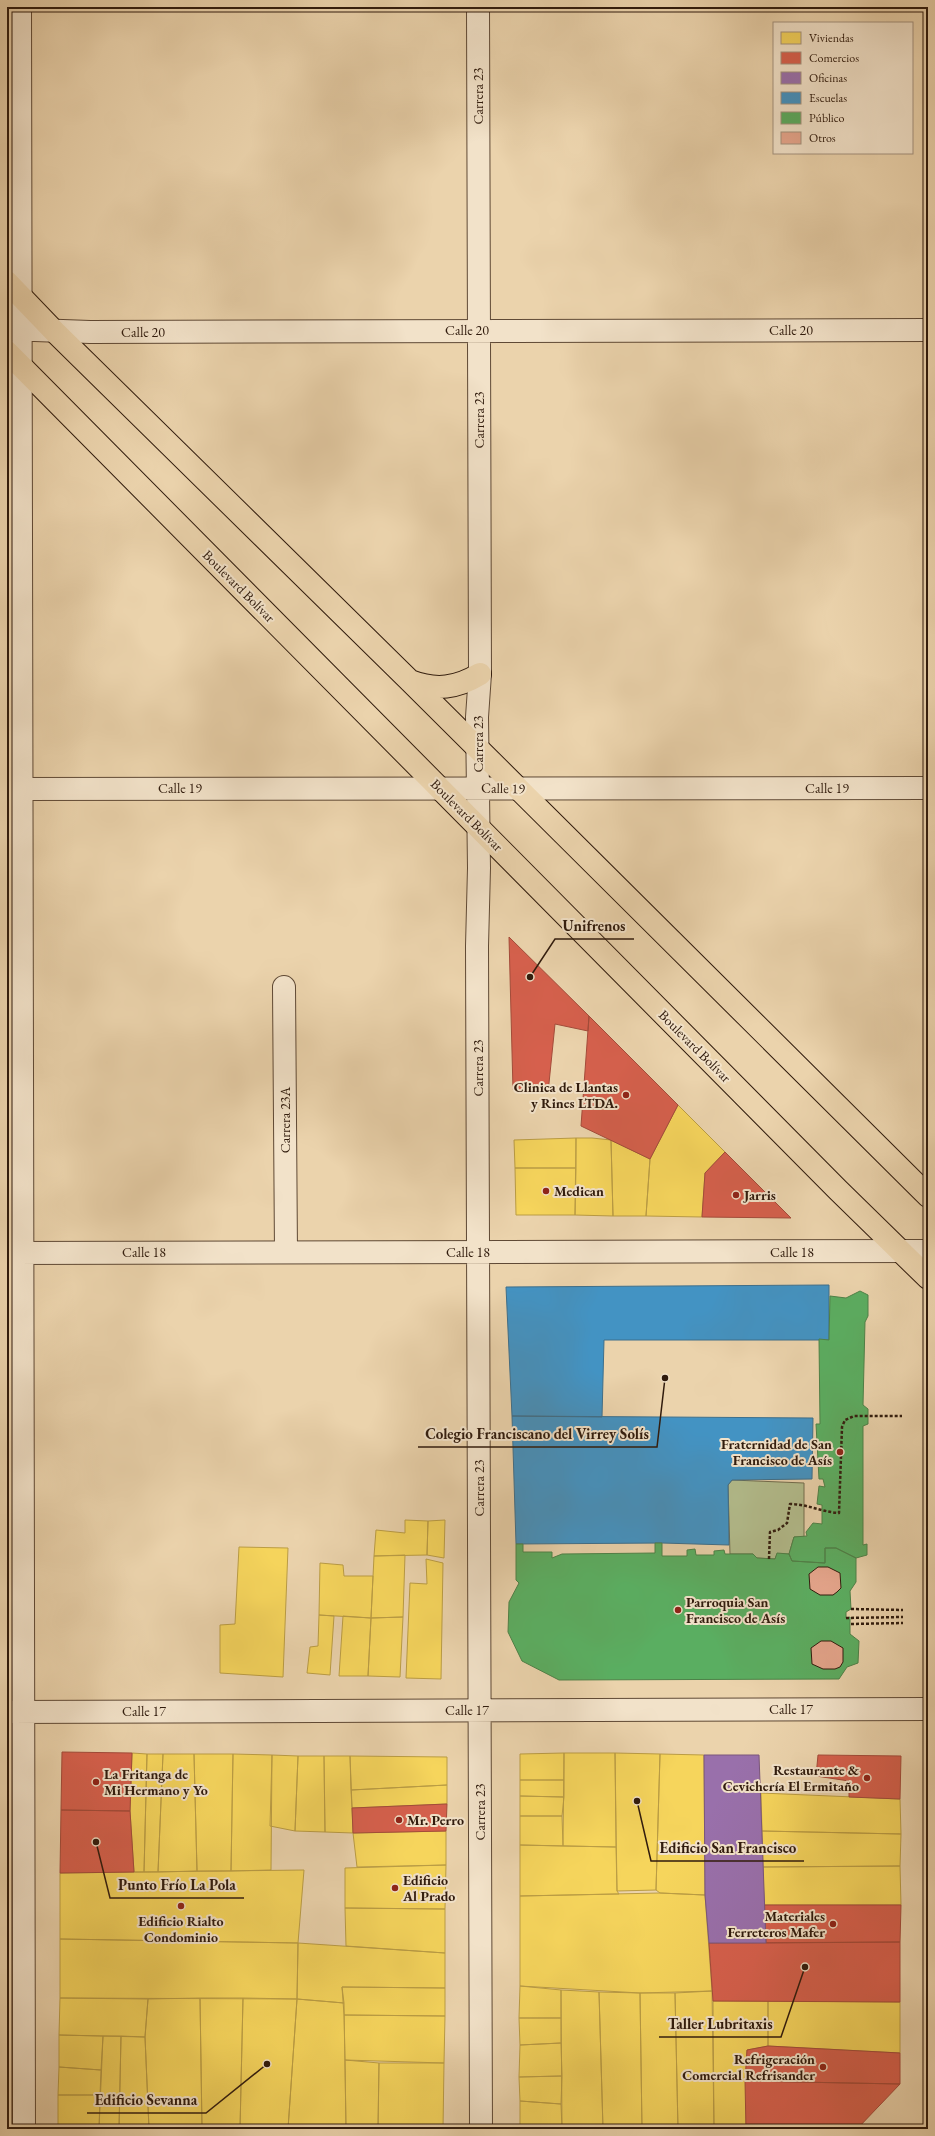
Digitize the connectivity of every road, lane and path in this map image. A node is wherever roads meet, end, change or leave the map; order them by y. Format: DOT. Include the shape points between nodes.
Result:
graph roads {
  1 [pos="20,7"];
  2 [pos="478,7"];
  3 [pos="14,289"];
  4 [pos="14,330"];
  5 [pos="478,330"];
  6 [pos="928,330"];
  7 [pos="54,331"];
  8 [pos="14,360"];
  9 [pos="480,674"];
  10 [pos="410,681"];
  11 [pos="477,750"];
  12 [pos="440,788"];
  13 [pos="478,788"];
  14 [pos="516,788"];
  15 [pos="928,788"];
  16 [pos="14,789"];
  17 [pos="478,827"];
  18 [pos="284,987"];
  19 [pos="928,1196"];
  20 [pos="928,1251"];
  21 [pos="286,1252"];
  22 [pos="478,1252"];
  23 [pos="900,1252"];
  24 [pos="15,1253"];
  25 [pos="928,1278"];
  26 [pos="902,1416"];
  27 [pos="769,1559"];
  28 [pos="851,1609"];
  29 [pos="902,1610"];
  30 [pos="903,1617"];
  31 [pos="846,1618"];
  32 [pos="903,1623"];
  33 [pos="851,1624"];
  34 [pos="928,1709"];
  35 [pos="480,1710"];
  36 [pos="15,1712"];
  37 [pos="928,2121"];
  38 [pos="24,2129"];
  39 [pos="481,2129"];
  40 [pos="920,2129"];
  1 -- 3 [label="street"];
  2 -- 5 [label="street, Carrera 23"];
  3 -- 4 [label="street"];
  3 -- 7 [label="main road"];
  4 -- 7 [label="street, Calle 20"];
  4 -- 8 [label="street"];
  5 -- 6 [label="street, Calle 20"];
  5 -- 7 [label="street, Calle 20"];
  5 -- 9 [label="street, Carrera 23"];
  7 -- 10 [label="main road"];
  8 -- 12 [label="main road, Boulevard Bolívar"];
  8 -- 16 [label="street"];
  9 -- 10 [label="main road" via="460,685 448,688 422,686"];
  9 -- 11 [label="street, Carrera 23"];
  10 -- 11 [label="main road"];
  11 -- 13 [label="street, Carrera 23"];
  11 -- 14 [label="main road"];
  12 -- 13 [label="street, Calle 19"];
  12 -- 16 [label="street, Calle 19"];
  12 -- 17 [label="main road, Boulevard Bolívar"];
  13 -- 14 [label="street, Calle 19"];
  13 -- 17 [label="street, Carrera 23"];
  14 -- 15 [label="street, Calle 19"];
  14 -- 19 [label="main road"];
  16 -- 24 [label="street"];
  17 -- 22 [label="street, Carrera 23"];
  17 -- 23 [label="main road, Boulevard Bolívar"];
  18 -- 21 [label="street, Carrera 23A"];
  20 -- 23 [label="street, Calle 18"];
  21 -- 22 [label="street, Calle 18"];
  21 -- 24 [label="street, Calle 18"];
  22 -- 23 [label="street, Calle 18"];
  22 -- 35 [label="street, Carrera 23"];
  23 -- 25 [label="main road, Boulevard Bolívar"];
  24 -- 36 [label="street"];
  26 -- 27 [label="path" via="854,1416 845,1420 842,1427 839,1513 822,1512 804,1504 790,1504 787,1523 770,1532"];
  28 -- 29 [label="path"];
  30 -- 31 [label="path"];
  32 -- 33 [label="path"];
  34 -- 35 [label="street, Calle 17"];
  35 -- 36 [label="street, Calle 17"];
  35 -- 39 [label="street, Carrera 23"];
  36 -- 38 [label="street"];
  37 -- 40 [label="path"];
}
